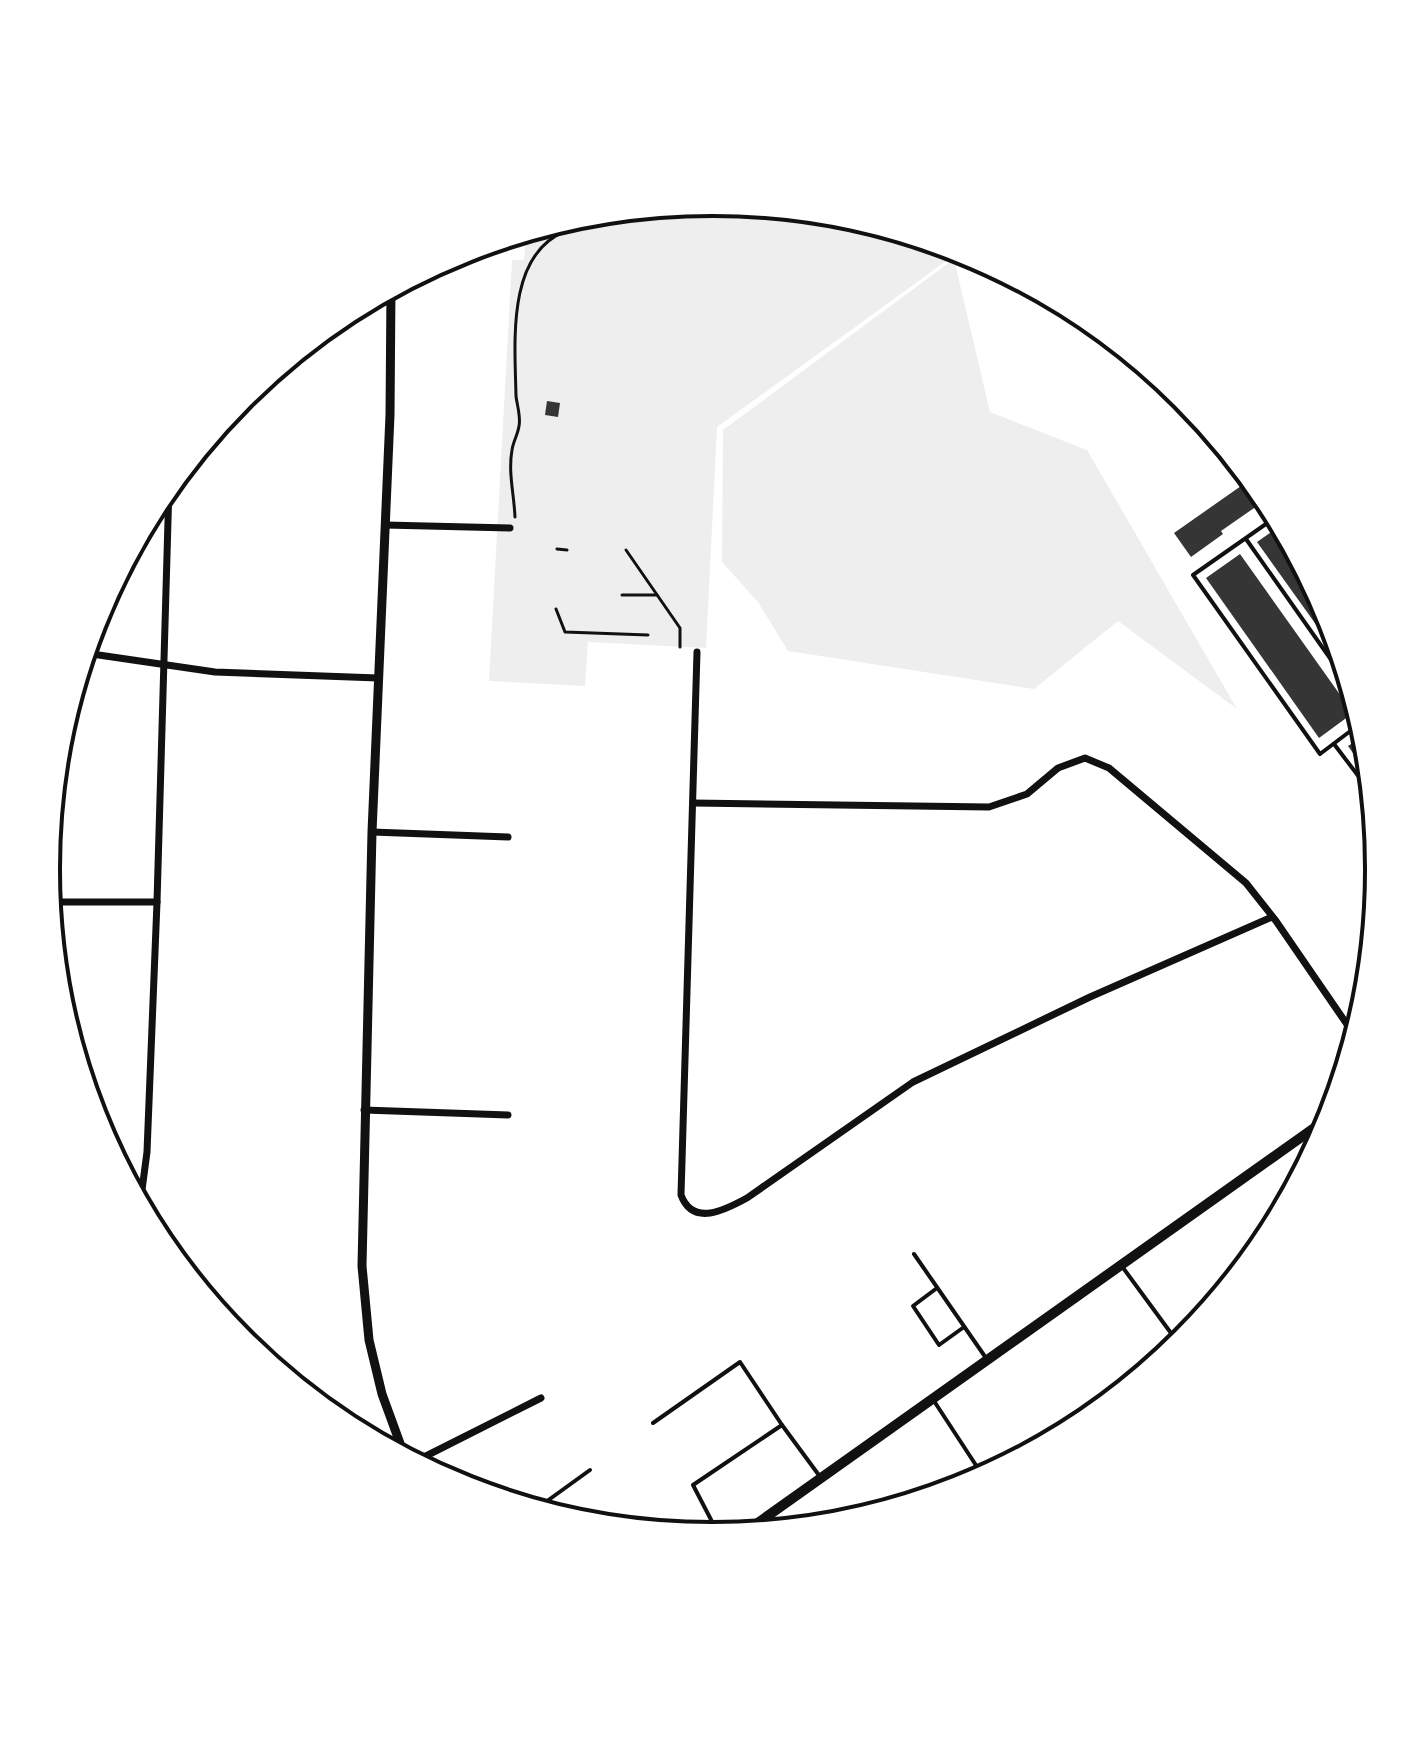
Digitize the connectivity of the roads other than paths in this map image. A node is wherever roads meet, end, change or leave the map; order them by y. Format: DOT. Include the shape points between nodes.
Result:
graph roads {
  1 [pos="391,301"];
  2 [pos="168,508"];
  3 [pos="1266,524"];
  4 [pos="385,525"];
  5 [pos="510,528"];
  6 [pos="1246,539"];
  7 [pos="697,652"];
  8 [pos="97,655"];
  9 [pos="1329,657"];
  10 [pos="165,664"];
  11 [pos="378,678"];
  12 [pos="1350,732"];
  13 [pos="1334,744"];
  14 [pos="1357,775"];
  15 [pos="693,803"];
  16 [pos="372,832"];
  17 [pos="508,837"];
  18 [pos="61,902"];
  19 [pos="157,902"];
  20 [pos="1272,917"];
  21 [pos="1346,1023"];
  22 [pos="364,1110"];
  23 [pos="508,1115"];
  24 [pos="1310,1131"];
  25 [pos="142,1187"];
  26 [pos="914,1254"];
  27 [pos="1121,1265"];
  28 [pos="937,1288"];
  29 [pos="964,1327"];
  30 [pos="1171,1333"];
  31 [pos="987,1360"];
  32 [pos="541,1398"];
  33 [pos="932,1399"];
  34 [pos="653,1423"];
  35 [pos="782,1425"];
  36 [pos="399,1441"];
  37 [pos="427,1455"];
  38 [pos="976,1466"];
  39 [pos="590,1470"];
  40 [pos="821,1478"];
  41 [pos="548,1500"];
  42 [pos="763,1519"];
  43 [pos="712,1522"];
  1 -- 4 [label="street"];
  2 -- 10 [label="street"];
  3 -- 6 [label="lane"];
  4 -- 5 [label="street"];
  4 -- 11 [label="street"];
  6 -- 9 [label="lane"];
  6 -- 13 [label="lane" via="1193,575 1320,754"];
  7 -- 15 [label="street"];
  8 -- 10 [label="street"];
  10 -- 11 [label="street" via="215,672"];
  10 -- 19 [label="street"];
  11 -- 16 [label="street"];
  12 -- 13 [label="lane"];
  13 -- 14 [label="lane"];
  15 -- 20 [label="street" via="989,807 1027,794 1058,768 1085,758 1109,768 1246,883"];
  15 -- 20 [label="street" via="681,1195 699,1214 747,1198 913,1082"];
  16 -- 17 [label="street"];
  16 -- 22 [label="street"];
  18 -- 19 [label="street"];
  19 -- 25 [label="street"];
  20 -- 21 [label="street"];
  22 -- 23 [label="street"];
  22 -- 36 [label="street" via="364,1303 382,1394"];
  24 -- 27 [label="main road"];
  26 -- 28 [label="lane"];
  27 -- 30 [label="lane"];
  27 -- 31 [label="main road"];
  28 -- 29 [label="lane"];
  28 -- 29 [label="lane" via="913,1306 939,1345"];
  29 -- 31 [label="lane"];
  31 -- 33 [label="main road"];
  32 -- 37 [label="street"];
  33 -- 38 [label="lane"];
  33 -- 40 [label="main road"];
  34 -- 35 [label="lane" via="740,1362"];
  35 -- 40 [label="lane"];
  35 -- 43 [label="lane" via="693,1485"];
  39 -- 41 [label="lane"];
  40 -- 42 [label="main road"];
}
